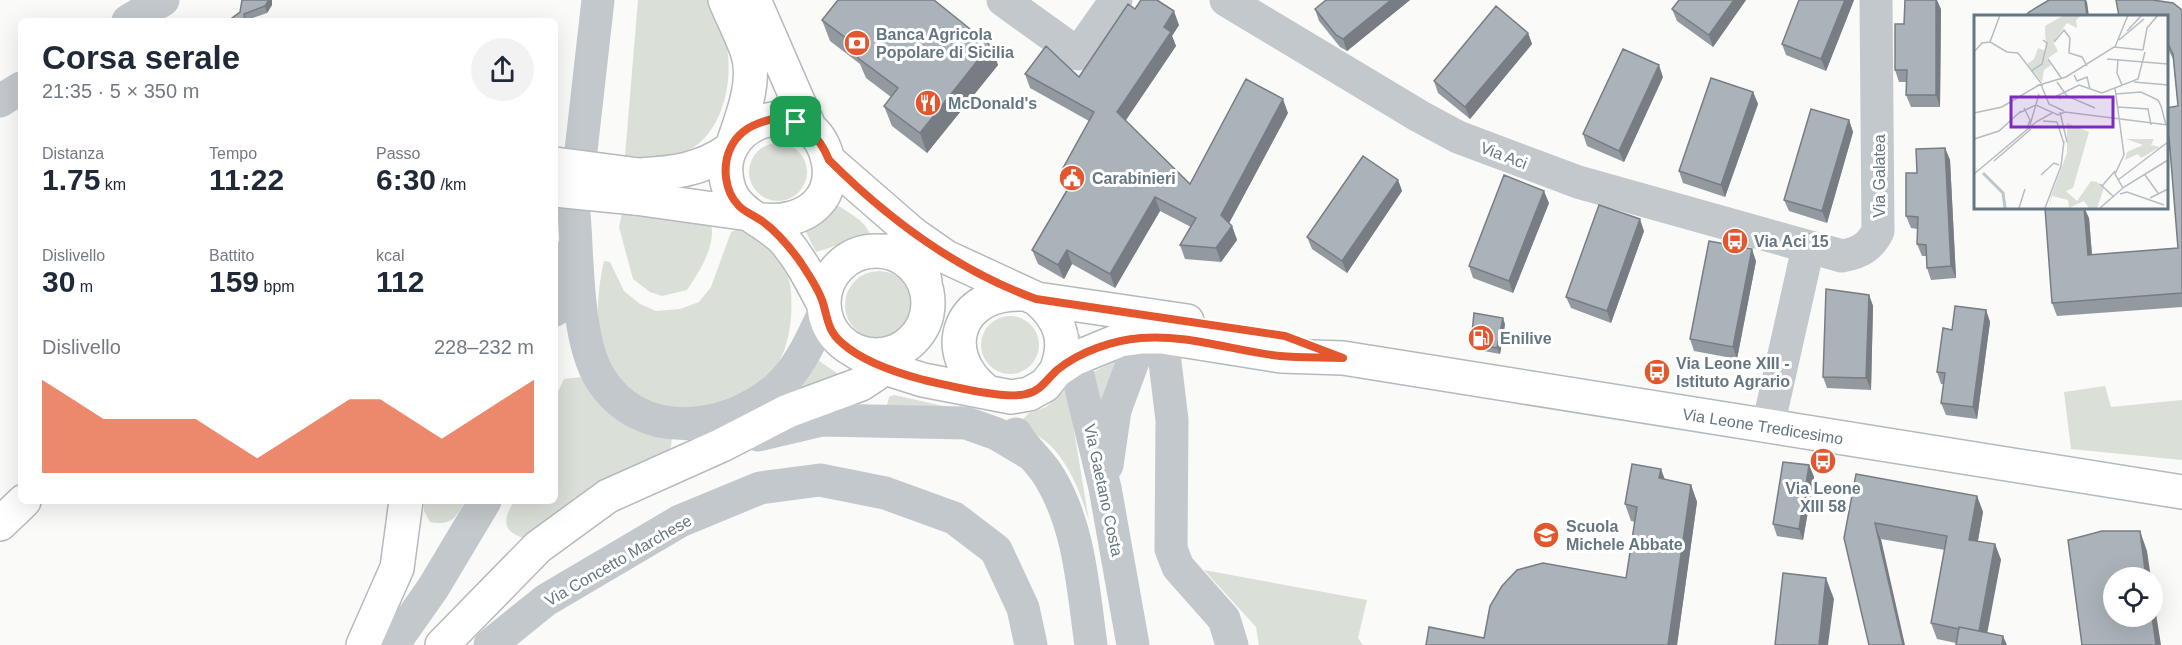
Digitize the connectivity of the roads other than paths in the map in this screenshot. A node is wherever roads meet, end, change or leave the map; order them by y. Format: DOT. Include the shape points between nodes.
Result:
graph roads {
  1 [pos="163,0"];
  2 [pos="598,0"];
  3 [pos="725,0"];
  4 [pos="754,0"];
  5 [pos="1004,0"];
  6 [pos="1116,0"];
  7 [pos="1226,0"];
  8 [pos="1876,0"];
  9 [pos="133,18"];
  10 [pos="18,90"];
  11 [pos="0,101"];
  12 [pos="811,131"];
  13 [pos="731,146"];
  14 [pos="829,160"];
  15 [pos="558,165"];
  16 [pos="637,186"];
  17 [pos="565,201"];
  18 [pos="755,217"];
  19 [pos="926,248"];
  20 [pos="1808,248"];
  21 [pos="886,251"];
  22 [pos="561,276"];
  23 [pos="558,293"];
  24 [pos="928,295"];
  25 [pos="1029,296"];
  26 [pos="824,308"];
  27 [pos="1152,337"];
  28 [pos="1064,356"];
  29 [pos="1343,358"];
  30 [pos="893,359"];
  31 [pos="990,393"];
  32 [pos="1768,426"];
  33 [pos="722,445"];
  34 [pos="1027,452"];
  35 [pos="1105,488"];
  36 [pos="2182,492"];
  37 [pos="21,504"];
  38 [pos="406,504"];
  39 [pos="483,504"];
  40 [pos="0,524"];
  41 [pos="363,645"];
  42 [pos="393,645"];
  43 [pos="442,645"];
  44 [pos="490,645"];
  45 [pos="1031,645"];
  46 [pos="1091,645"];
  47 [pos="1133,645"];
  48 [pos="1232,645"];
  1 -- 9 [label="street"];
  2 -- 17 [label="street"];
  3 -- 13 [label="main road" via="748,53 750,78 747,102"];
  4 -- 12 [label="main road"];
  5 -- 6 [label="street" via="1078,54"];
  7 -- 20 [label="street, Via Aci" via="1458,137 1578,182"];
  8 -- 20 [label="street, Via Galatea" via="1878,231 1873,241 1853,254 1842,256"];
  10 -- 11 [label="street"];
  12 -- 13 [label="main road" via="779,118 762,121 746,129"];
  12 -- 14 [label="main road"];
  13 -- 16 [label="main road" via="714,161"];
  13 -- 18 [label="main road" via="725,164 730,192 738,205"];
  14 -- 18 [label="main road" via="829,178 812,209 796,219 779,222"];
  14 -- 19 [label="main road"];
  15 -- 16 [label="main road, bridge"];
  16 -- 17 [label="main road, bridge"];
  16 -- 18 [label="main road"];
  17 -- 22 [label="street"];
  17 -- 26 [label="street" via="584,330 593,362 601,378 622,401 652,419 702,424 749,408 777,388 805,354"];
  18 -- 26 [label="main road" via="784,240"];
  19 -- 21 [label="main road"];
  19 -- 24 [label="main road"];
  19 -- 25 [label="main road"];
  20 -- 32 [label="street"];
  21 -- 24 [label="main road" via="914,267"];
  21 -- 26 [label="main road" via="867,251 836,269 826,285"];
  22 -- 23 [label="street"];
  24 -- 30 [label="main road" via="923,326"];
  25 -- 28 [label="main road" via="1059,323"];
  25 -- 29 [label="main road" via="1285,336"];
  25 -- 31 [label="main road" via="1002,293 985,299 961,327 958,346 962,364 971,380"];
  26 -- 30 [label="main road" via="835,336 856,352"];
  27 -- 28 [label="main road" via="1120,340"];
  27 -- 29 [label="main road" via="1281,356"];
  27 -- 35 [label="street" via="1114,410"];
  27 -- 48 [label="street" via="1172,420 1171,549 1178,567 1224,619"];
  28 -- 31 [label="main road" via="1045,385 1029,394 1011,397"];
  28 -- 35 [label="street, Via Gaetano Costa"];
  29 -- 32 [label="main road, Via Leone Tredicesimo"];
  30 -- 31 [label="main road" via="923,380"];
  30 -- 33 [label="main road" via="861,384 788,411"];
  31 -- 34 [label="street"];
  32 -- 36 [label="main road, Via Leone Tredicesimo"];
  33 -- 34 [label="street" via="822,420 943,422 966,423 997,434"];
  33 -- 43 [label="main road" via="608,496 538,547"];
  34 -- 46 [label="street" via="1050,477 1077,547"];
  35 -- 47 [label="street, Via Gaetano Costa"];
  37 -- 40 [label="main road"];
  38 -- 41 [label="main road" via="397,568"];
  39 -- 42 [label="street"];
  44 -- 45 [label="street, Via Concetto Marchese" via="546,600 680,521 760,488 819,480 885,493 954,518 996,550 1023,608"];
}
